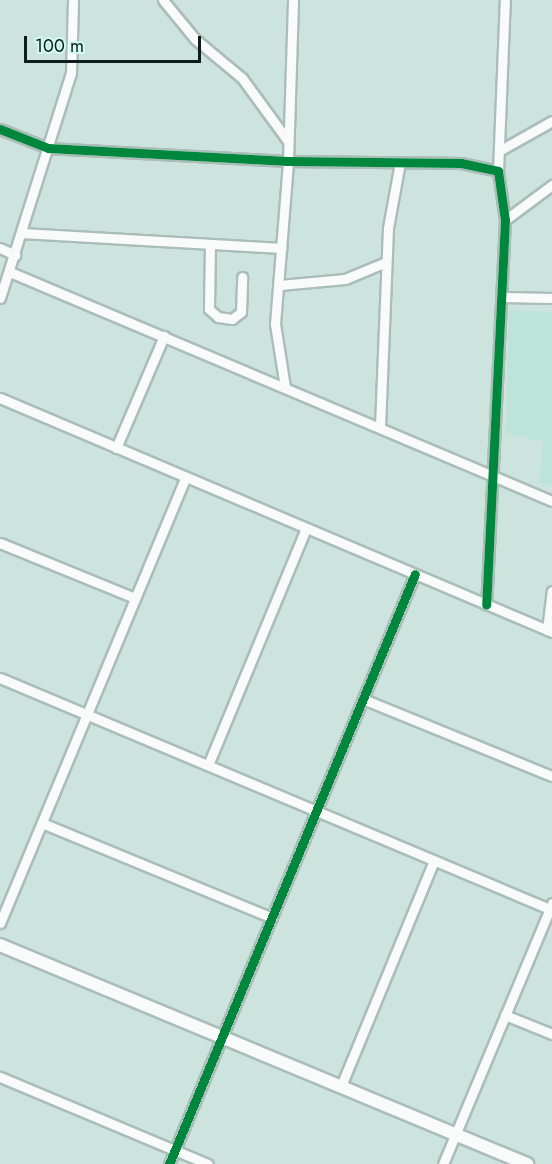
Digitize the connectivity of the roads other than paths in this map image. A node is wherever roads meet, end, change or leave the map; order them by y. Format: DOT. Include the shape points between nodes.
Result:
graph roads {
  1 [pos="73,0"];
  2 [pos="163,0"];
  3 [pos="293,0"];
  4 [pos="505,0"];
  5 [pos="552,121"];
  6 [pos="0,129"];
  7 [pos="288,141"];
  8 [pos="48,148"];
  9 [pos="499,151"];
  10 [pos="288,161"];
  11 [pos="400,162"];
  12 [pos="498,171"];
  13 [pos="552,185"];
  14 [pos="505,220"];
  15 [pos="22,233"];
  16 [pos="210,244"];
  17 [pos="0,248"];
  18 [pos="282,248"];
  19 [pos="15,255"];
  20 [pos="386,262"];
  21 [pos="10,272"];
  22 [pos="242,278"];
  23 [pos="280,285"];
  24 [pos="502,297"];
  25 [pos="0,298"];
  26 [pos="552,298"];
  27 [pos="164,336"];
  28 [pos="285,387"];
  29 [pos="0,398"];
  30 [pos="380,427"];
  31 [pos="116,448"];
  32 [pos="493,475"];
  33 [pos="186,477"];
  34 [pos="552,501"];
  35 [pos="306,528"];
  36 [pos="0,543"];
  37 [pos="415,574"];
  38 [pos="552,591"];
  39 [pos="135,598"];
  40 [pos="486,605"];
  41 [pos="549,631"];
  42 [pos="0,678"];
  43 [pos="363,699"];
  44 [pos="87,715"];
  45 [pos="208,765"];
  46 [pos="552,776"];
  47 [pos="317,811"];
  48 [pos="42,823"];
  49 [pos="434,860"];
  50 [pos="551,907"];
  51 [pos="272,918"];
  52 [pos="0,923"];
  53 [pos="0,945"];
  54 [pos="505,1015"];
  55 [pos="552,1034"];
  56 [pos="222,1037"];
  57 [pos="0,1077"];
  58 [pos="340,1086"];
  59 [pos="455,1134"];
  60 [pos="175,1150"];
  61 [pos="169,1164"];
  62 [pos="208,1164"];
  63 [pos="443,1164"];
  64 [pos="527,1164"];
  1 -- 8 [label="street" via="75,39 71,73"];
  2 -- 7 [label="street" via="195,39 242,78"];
  3 -- 7 [label="street"];
  4 -- 9 [label="street"];
  5 -- 9 [label="street"];
  6 -- 8 [label="street"];
  7 -- 10 [label="street"];
  8 -- 10 [label="street"];
  8 -- 15 [label="street"];
  9 -- 12 [label="street"];
  10 -- 11 [label="street"];
  10 -- 18 [label="street"];
  11 -- 12 [label="street" via="461,163"];
  11 -- 20 [label="street"];
  12 -- 14 [label="street"];
  13 -- 14 [label="street"];
  14 -- 24 [label="street"];
  15 -- 16 [label="street"];
  15 -- 19 [label="street"];
  16 -- 18 [label="street"];
  16 -- 22 [label="street" via="209,309 218,317 238,316"];
  17 -- 19 [label="street"];
  18 -- 23 [label="street"];
  19 -- 21 [label="street"];
  20 -- 23 [label="street" via="345,279"];
  20 -- 30 [label="street"];
  21 -- 25 [label="street"];
  21 -- 27 [label="street"];
  23 -- 28 [label="street" via="276,334"];
  24 -- 26 [label="street"];
  24 -- 32 [label="street"];
  27 -- 28 [label="street"];
  27 -- 31 [label="street"];
  28 -- 30 [label="street"];
  29 -- 31 [label="street"];
  30 -- 32 [label="street"];
  31 -- 33 [label="street"];
  32 -- 34 [label="street"];
  32 -- 40 [label="street"];
  33 -- 35 [label="street"];
  33 -- 39 [label="street"];
  35 -- 37 [label="street"];
  35 -- 45 [label="street"];
  36 -- 39 [label="street"];
  37 -- 40 [label="street"];
  37 -- 43 [label="street"];
  38 -- 41 [label="street"];
  39 -- 44 [label="street"];
  40 -- 41 [label="street"];
  42 -- 44 [label="street"];
  43 -- 46 [label="street"];
  43 -- 47 [label="street"];
  44 -- 45 [label="street"];
  44 -- 48 [label="street"];
  45 -- 47 [label="street"];
  47 -- 49 [label="street"];
  47 -- 51 [label="street"];
  48 -- 51 [label="street"];
  48 -- 52 [label="street"];
  49 -- 50 [label="street"];
  49 -- 58 [label="street"];
  50 -- 54 [label="street"];
  51 -- 56 [label="street"];
  53 -- 56 [label="street"];
  54 -- 55 [label="street"];
  54 -- 59 [label="street"];
  56 -- 58 [label="street"];
  56 -- 60 [label="street"];
  57 -- 60 [label="street"];
  58 -- 59 [label="street"];
  59 -- 63 [label="street"];
  59 -- 64 [label="street"];
  60 -- 61 [label="street"];
  60 -- 62 [label="street"];
}
